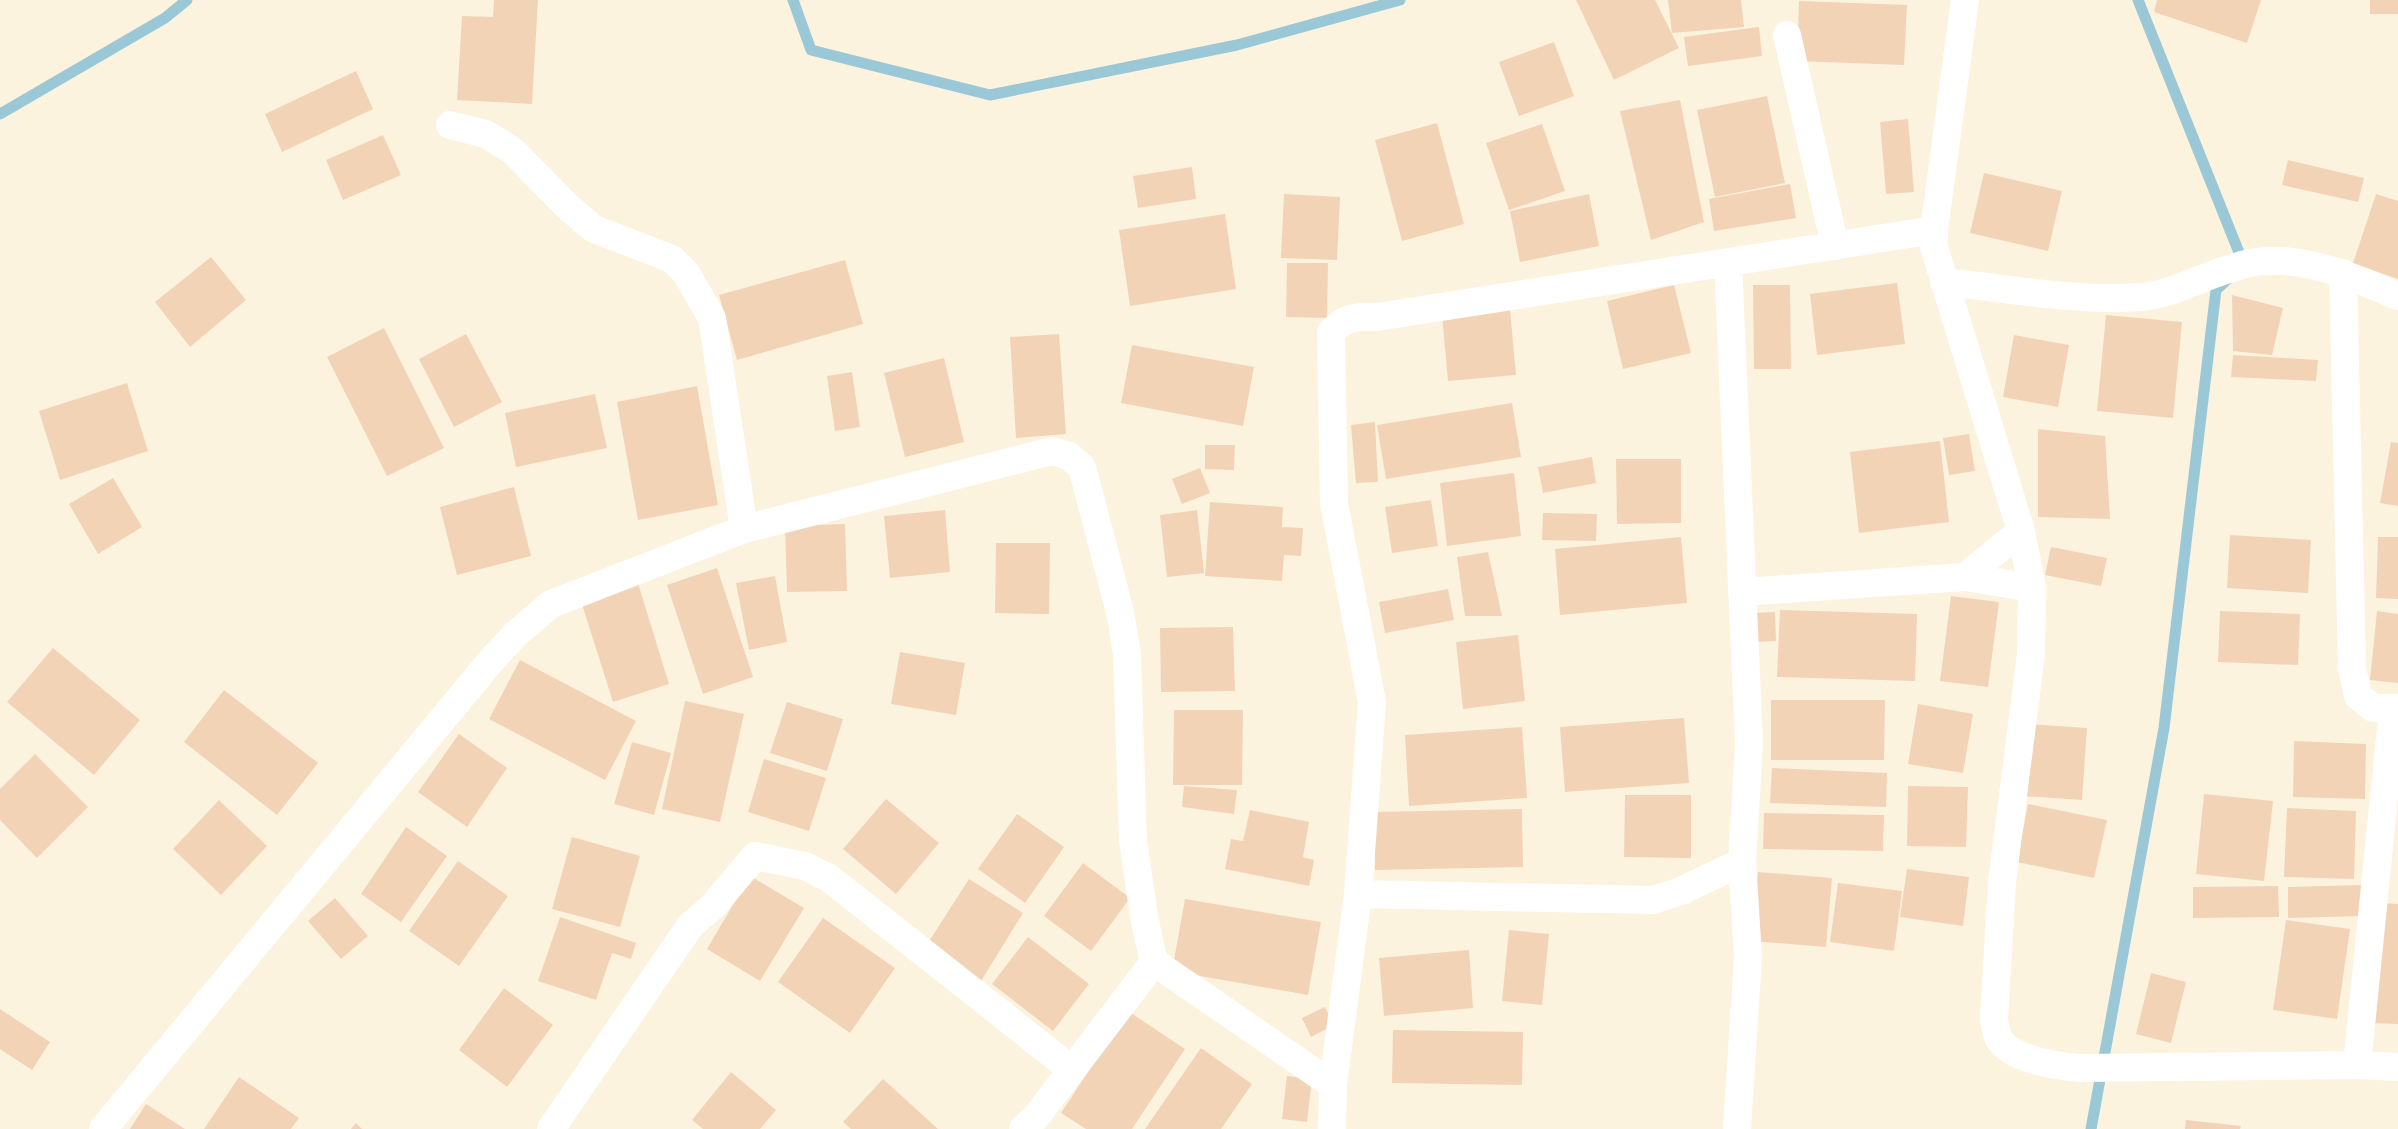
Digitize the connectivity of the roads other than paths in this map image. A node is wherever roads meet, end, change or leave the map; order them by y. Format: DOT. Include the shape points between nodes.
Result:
graph roads {
  1 [pos="1965,0"];
  2 [pos="1787,36"];
  3 [pos="450,125"];
  4 [pos="1934,230"];
  5 [pos="1835,246"];
  6 [pos="1728,262"];
  7 [pos="2343,273"];
  8 [pos="1944,282"];
  9 [pos="2398,296"];
  10 [pos="744,530"];
  11 [pos="2021,531"];
  12 [pos="1966,577"];
  13 [pos="2032,588"];
  14 [pos="1742,592"];
  15 [pos="2396,708"];
  16 [pos="1742,862"];
  17 [pos="1358,894"];
  18 [pos="1154,962"];
  19 [pos="2357,1065"];
  20 [pos="2398,1067"];
  21 [pos="1071,1069"];
  22 [pos="1333,1086"];
  23 [pos="103,1129"];
  24 [pos="551,1129"];
  25 [pos="1023,1129"];
  26 [pos="1332,1129"];
  27 [pos="1737,1129"];
  1 -- 4 [label="street"];
  2 -- 5 [label="street"];
  3 -- 10 [label="street" via="486,134 513,151 594,229 672,259 686,273 712,318"];
  4 -- 5 [label="street"];
  4 -- 8 [label="street" via="1934,247"];
  5 -- 6 [label="street"];
  6 -- 14 [label="street"];
  6 -- 17 [label="street" via="1377,316 1356,316 1341,321 1331,332 1334,503 1372,702"];
  7 -- 8 [label="street" via="2306,264 2255,262 2160,295 2138,297"];
  7 -- 9 [label="street"];
  7 -- 15 [label="street" via="2352,668 2358,696 2373,708"];
  8 -- 11 [label="street"];
  10 -- 18 [label="street" via="1052,451 1069,456 1082,468 1120,612 1127,654 1133,841 1144,922"];
  10 -- 23 [label="street" via="551,604 517,633"];
  11 -- 12 [label="street"];
  11 -- 13 [label="street"];
  12 -- 13 [label="street"];
  12 -- 14 [label="street"];
  13 -- 19 [label="street" via="2031,654 2002,882 1994,1019 1999,1038 2013,1052 2056,1066 2080,1068"];
  14 -- 16 [label="street" via="1749,744"];
  15 -- 19 [label="street"];
  16 -- 17 [label="street" via="1681,891 1653,900"];
  16 -- 27 [label="street" via="1748,956"];
  17 -- 22 [label="street"];
  18 -- 21 [label="street"];
  18 -- 22 [label="street"];
  19 -- 20 [label="street"];
  21 -- 24 [label="street" via="829,878 796,864 755,856 713,906 690,926"];
  21 -- 25 [label="street" via="1036,1117"];
  22 -- 26 [label="street"];
}
